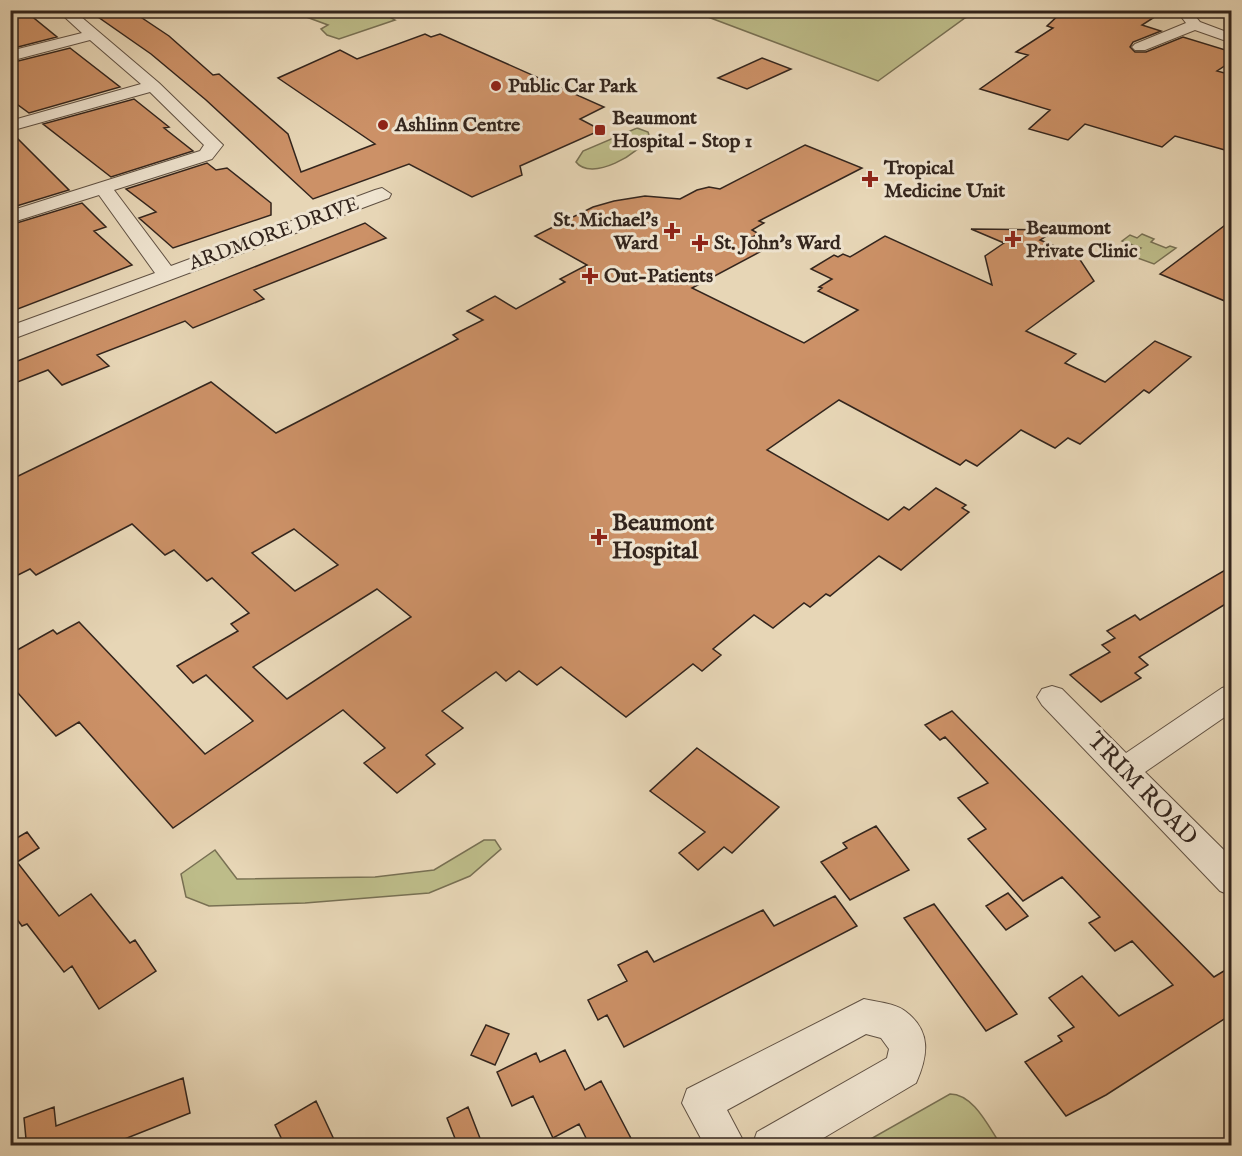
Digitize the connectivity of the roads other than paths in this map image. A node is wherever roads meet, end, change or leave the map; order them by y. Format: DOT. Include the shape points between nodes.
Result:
graph roads {
  1 [pos="64,10"];
  2 [pos="1182,10"];
  3 [pos="1195,25"];
  4 [pos="92,34"];
  5 [pos="1232,39"];
  6 [pos="1140,47"];
  7 [pos="10,56"];
  8 [pos="153,86"];
  9 [pos="10,126"];
  10 [pos="103,188"];
  11 [pos="382,194"];
  12 [pos="10,217"];
  13 [pos="166,274"];
  14 [pos="10,334"];
  15 [pos="1232,696"];
  16 [pos="1053,698"];
  17 [pos="1122,768"];
  18 [pos="1232,881"];
  19 [pos="727,1146"];
  20 [pos="771,1146"];
  1 -- 4 [label="street"];
  2 -- 3 [label="street"];
  3 -- 5 [label="street"];
  3 -- 6 [label="street"];
  4 -- 7 [label="street"];
  4 -- 8 [label="street"];
  8 -- 9 [label="street"];
  8 -- 10 [label="street" via="214,145 206,155"];
  10 -- 12 [label="street"];
  10 -- 13 [label="street, ARDMORE DRIVE"];
  11 -- 13 [label="street, ARDMORE DRIVE"];
  13 -- 14 [label="street, ARDMORE DRIVE"];
  15 -- 17 [label="street" via="1140,760"];
  16 -- 17 [label="street, TRIM ROAD"];
  17 -- 18 [label="street, TRIM ROAD"];
  19 -- 20 [label="street" via="701,1103 864,1016 892,1023 909,1045 903,1070"];
}
